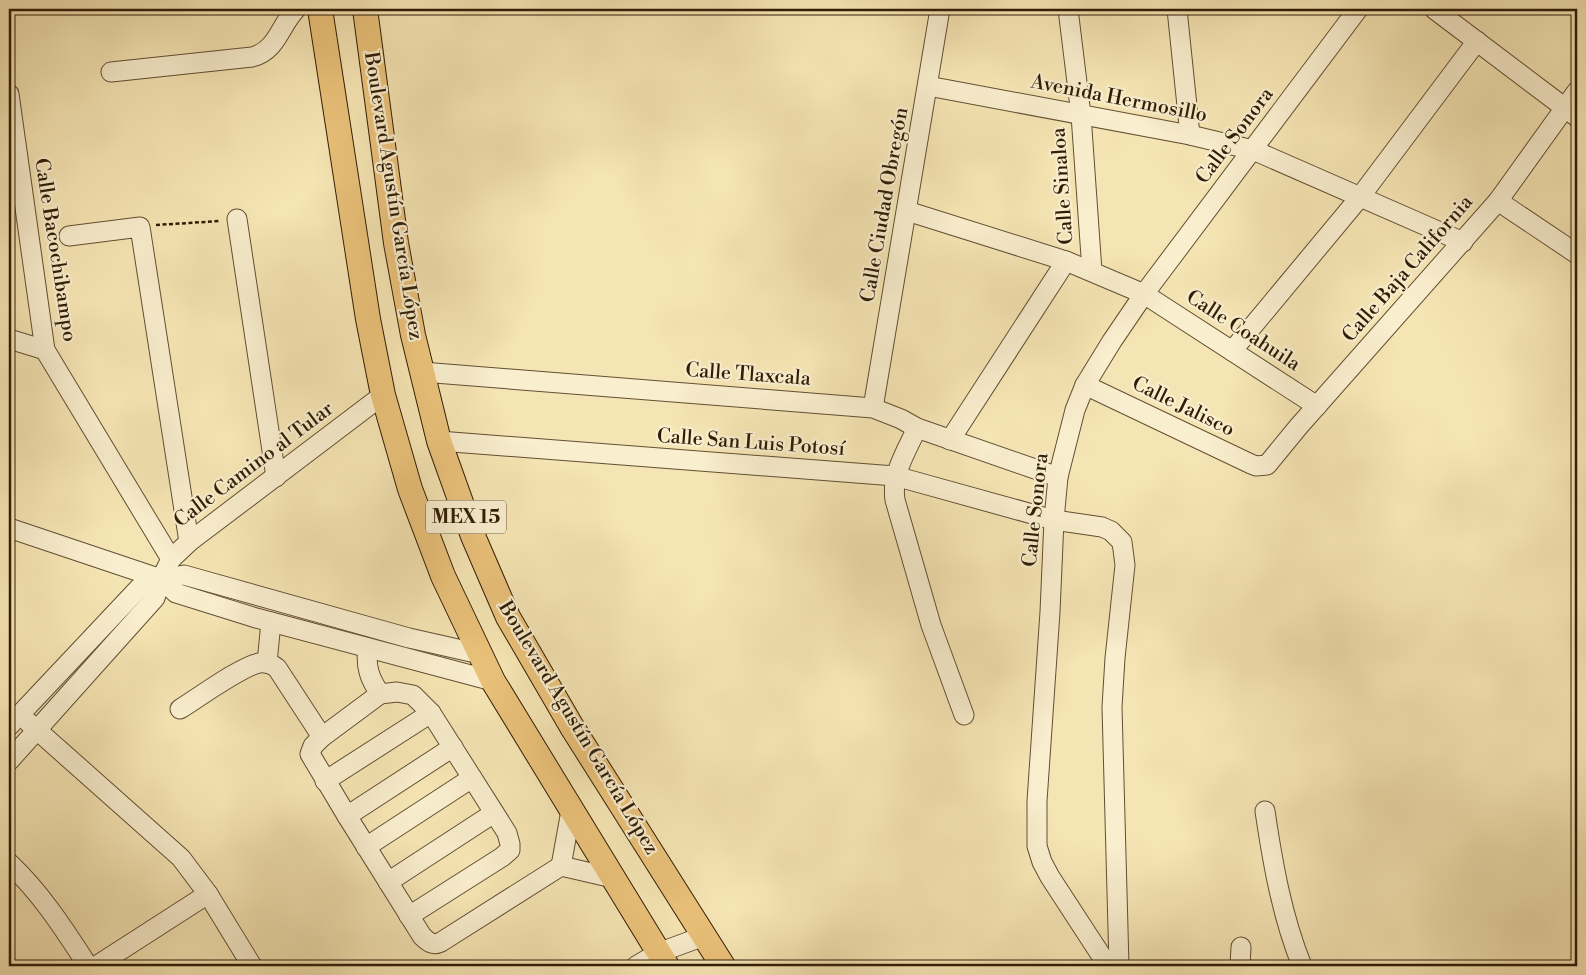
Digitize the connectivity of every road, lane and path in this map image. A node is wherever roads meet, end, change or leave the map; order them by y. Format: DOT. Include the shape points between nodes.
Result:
graph roads {
  1 [pos="296,9"];
  2 [pos="320,9"];
  3 [pos="364,9"];
  4 [pos="940,9"];
  5 [pos="1068,9"];
  6 [pos="1177,9"];
  7 [pos="1358,9"];
  8 [pos="1434,9"];
  9 [pos="1477,41"];
  10 [pos="110,72"];
  11 [pos="928,86"];
  12 [pos="1577,91"];
  13 [pos="9,94"];
  14 [pos="1571,112"];
  15 [pos="1081,115"];
  16 [pos="1190,135"];
  17 [pos="1253,150"];
  18 [pos="1360,197"];
  19 [pos="1498,201"];
  20 [pos="907,211"];
  21 [pos="237,220"];
  22 [pos="140,226"];
  23 [pos="69,236"];
  24 [pos="1463,242"];
  25 [pos="1577,254"];
  26 [pos="1066,261"];
  27 [pos="1092,270"];
  28 [pos="1144,294"];
  29 [pos="9,339"];
  30 [pos="45,350"];
  31 [pos="1232,351"];
  32 [pos="422,372"];
  33 [pos="1085,385"];
  34 [pos="383,395"];
  35 [pos="1317,406"];
  36 [pos="873,408"];
  37 [pos="916,428"];
  38 [pos="950,440"];
  39 [pos="439,441"];
  40 [pos="1261,466"];
  41 [pos="895,476"];
  42 [pos="276,477"];
  43 [pos="1058,477"];
  44 [pos="1054,520"];
  45 [pos="9,528"];
  46 [pos="189,542"];
  47 [pos="171,559"];
  48 [pos="161,578"];
  49 [pos="297,607"];
  50 [pos="271,622"];
  51 [pos="291,628"];
  52 [pos="368,648"];
  53 [pos="480,654"];
  54 [pos="268,663"];
  55 [pos="493,681"];
  56 [pos="380,694"];
  57 [pos="180,709"];
  58 [pos="431,713"];
  59 [pos="964,715"];
  60 [pos="14,721"];
  61 [pos="36,730"];
  62 [pos="322,737"];
  63 [pos="453,747"];
  64 [pos="9,761"];
  65 [pos="472,778"];
  66 [pos="325,781"];
  67 [pos="571,811"];
  68 [pos="1265,811"];
  69 [pos="494,813"];
  70 [pos="346,816"];
  71 [pos="366,847"];
  72 [pos="9,863"];
  73 [pos="561,866"];
  74 [pos="613,878"];
  75 [pos="388,882"];
  76 [pos="208,894"];
  77 [pos="410,916"];
  78 [pos="704,936"];
  79 [pos="1241,947"];
  80 [pos="663,959"];
  81 [pos="88,966"];
  82 [pos="96,966"];
  83 [pos="252,966"];
  84 [pos="636,966"];
  85 [pos="723,966"];
  86 [pos="1108,966"];
  87 [pos="1118,966"];
  88 [pos="1240,966"];
  89 [pos="1302,966"];
  1 -- 10 [label="street" via="276,40 260,55"];
  2 -- 34 [label="main road, MEX 15" via="368,319"];
  3 -- 32 [label="main road, Boulevard Agustín García López / MEX 15" via="396,243"];
  4 -- 11 [label="street, Calle Ciudad Obregón"];
  5 -- 15 [label="street, Calle Sinaloa"];
  6 -- 16 [label="street"];
  7 -- 17 [label="street, Calle Sonora"];
  8 -- 9 [label="street"];
  9 -- 14 [label="street"];
  9 -- 18 [label="street"];
  11 -- 15 [label="street, Avenida Hermosillo"];
  11 -- 20 [label="street, Calle Ciudad Obregón"];
  12 -- 14 [label="street, Calle Baja California"];
  13 -- 30 [label="street, Calle Bacochibampo"];
  14 -- 19 [label="street, Calle Baja California"];
  15 -- 16 [label="street, Avenida Hermosillo"];
  15 -- 27 [label="street, Calle Sinaloa"];
  16 -- 17 [label="street, Avenida Hermosillo"];
  17 -- 18 [label="street, Avenida Hermosillo"];
  17 -- 28 [label="street, Calle Sonora"];
  18 -- 24 [label="street, Avenida Hermosillo"];
  18 -- 31 [label="street"];
  19 -- 24 [label="street, Calle Baja California"];
  19 -- 25 [label="street"];
  20 -- 26 [label="street, Calle Coahuila"];
  20 -- 36 [label="street, Calle Ciudad Obregón"];
  21 -- 22 [label="path"];
  21 -- 42 [label="street"];
  22 -- 23 [label="street"];
  22 -- 46 [label="street"];
  24 -- 35 [label="street, Calle Baja California"];
  26 -- 27 [label="street, Calle Coahuila"];
  26 -- 38 [label="street, Calle Sinaloa"];
  27 -- 28 [label="street, Calle Coahuila"];
  28 -- 31 [label="street, Calle Coahuila"];
  28 -- 33 [label="street, Calle Sonora"];
  29 -- 30 [label="street"];
  30 -- 47 [label="street, Calle Bacochibampo"];
  31 -- 35 [label="street, Calle Coahuila"];
  32 -- 36 [label="street, Calle Tlaxcala"];
  32 -- 39 [label="main road, Boulevard Agustín García López / MEX 15"];
  33 -- 40 [label="street, Calle Jalisco"];
  33 -- 43 [label="street, Calle Sonora" via="1075,410"];
  34 -- 42 [label="street, Calle Camino al Tular"];
  34 -- 53 [label="main road, MEX 15" via="413,498 443,576"];
  35 -- 40 [label="street, Calle Baja California" via="1272,460"];
  36 -- 37 [label="street, Calle Tlaxcala"];
  37 -- 38 [label="street, Calle Tlaxcala"];
  37 -- 41 [label="street"];
  38 -- 43 [label="street, Calle Tlaxcala"];
  39 -- 41 [label="street, Calle San Luis Potosí"];
  39 -- 78 [label="main road, Boulevard Agustín García López / MEX 15" via="473,536 508,617 572,727"];
  41 -- 44 [label="street, Calle San Luis Potosí"];
  41 -- 59 [label="street" via="895,500 931,625"];
  42 -- 46 [label="street, Calle Camino al Tular"];
  43 -- 44 [label="street, Calle Sonora"];
  44 -- 86 [label="street, Calle Sonora" via="1037,801 1038,846 1050,877"];
  44 -- 87 [label="street, Calle San Luis Potosí" via="1102,527 1122,542 1125,565 1112,707"];
  45 -- 48 [label="street"];
  46 -- 47 [label="street, Calle Camino al Tular"];
  47 -- 48 [label="street, Calle Camino al Tular"];
  48 -- 49 [label="street" via="184,575"];
  48 -- 50 [label="street" via="176,593"];
  48 -- 60 [label="street" via="139,588"];
  48 -- 61 [label="street, Calle Camino al Tular" via="155,598"];
  49 -- 51 [label="street"];
  49 -- 53 [label="street"];
  50 -- 51 [label="street"];
  50 -- 54 [label="street"];
  51 -- 52 [label="street"];
  52 -- 55 [label="street"];
  52 -- 56 [label="street" via="366,665"];
  53 -- 55 [label="main road, MEX 15"];
  54 -- 57 [label="street" via="242,670"];
  54 -- 62 [label="street" via="277,668"];
  55 -- 67 [label="main road, MEX 15"];
  56 -- 58 [label="street" via="406,693 418,698"];
  56 -- 62 [label="street"];
  58 -- 63 [label="street"];
  58 -- 66 [label="street"];
  60 -- 61 [label="street"];
  61 -- 64 [label="street, Calle Camino al Tular"];
  61 -- 76 [label="street" via="181,858"];
  62 -- 66 [label="street" via="310,754"];
  63 -- 65 [label="street"];
  63 -- 70 [label="street"];
  65 -- 69 [label="street"];
  65 -- 71 [label="street"];
  66 -- 70 [label="street"];
  67 -- 73 [label="street"];
  67 -- 74 [label="main road, MEX 15"];
  68 -- 89 [label="street" via="1282,910"];
  69 -- 75 [label="street"];
  69 -- 77 [label="street" via="510,840 508,852"];
  70 -- 71 [label="street"];
  71 -- 75 [label="street"];
  72 -- 81 [label="street" via="50,909"];
  73 -- 74 [label="street"];
  73 -- 77 [label="street" via="437,944 422,936"];
  74 -- 80 [label="main road, MEX 15"];
  75 -- 77 [label="street"];
  76 -- 82 [label="street"];
  76 -- 83 [label="street"];
  78 -- 80 [label="street"];
  78 -- 85 [label="main road, Boulevard Agustín García López / MEX 15"];
  79 -- 88 [label="street"];
  80 -- 84 [label="street"];
}
